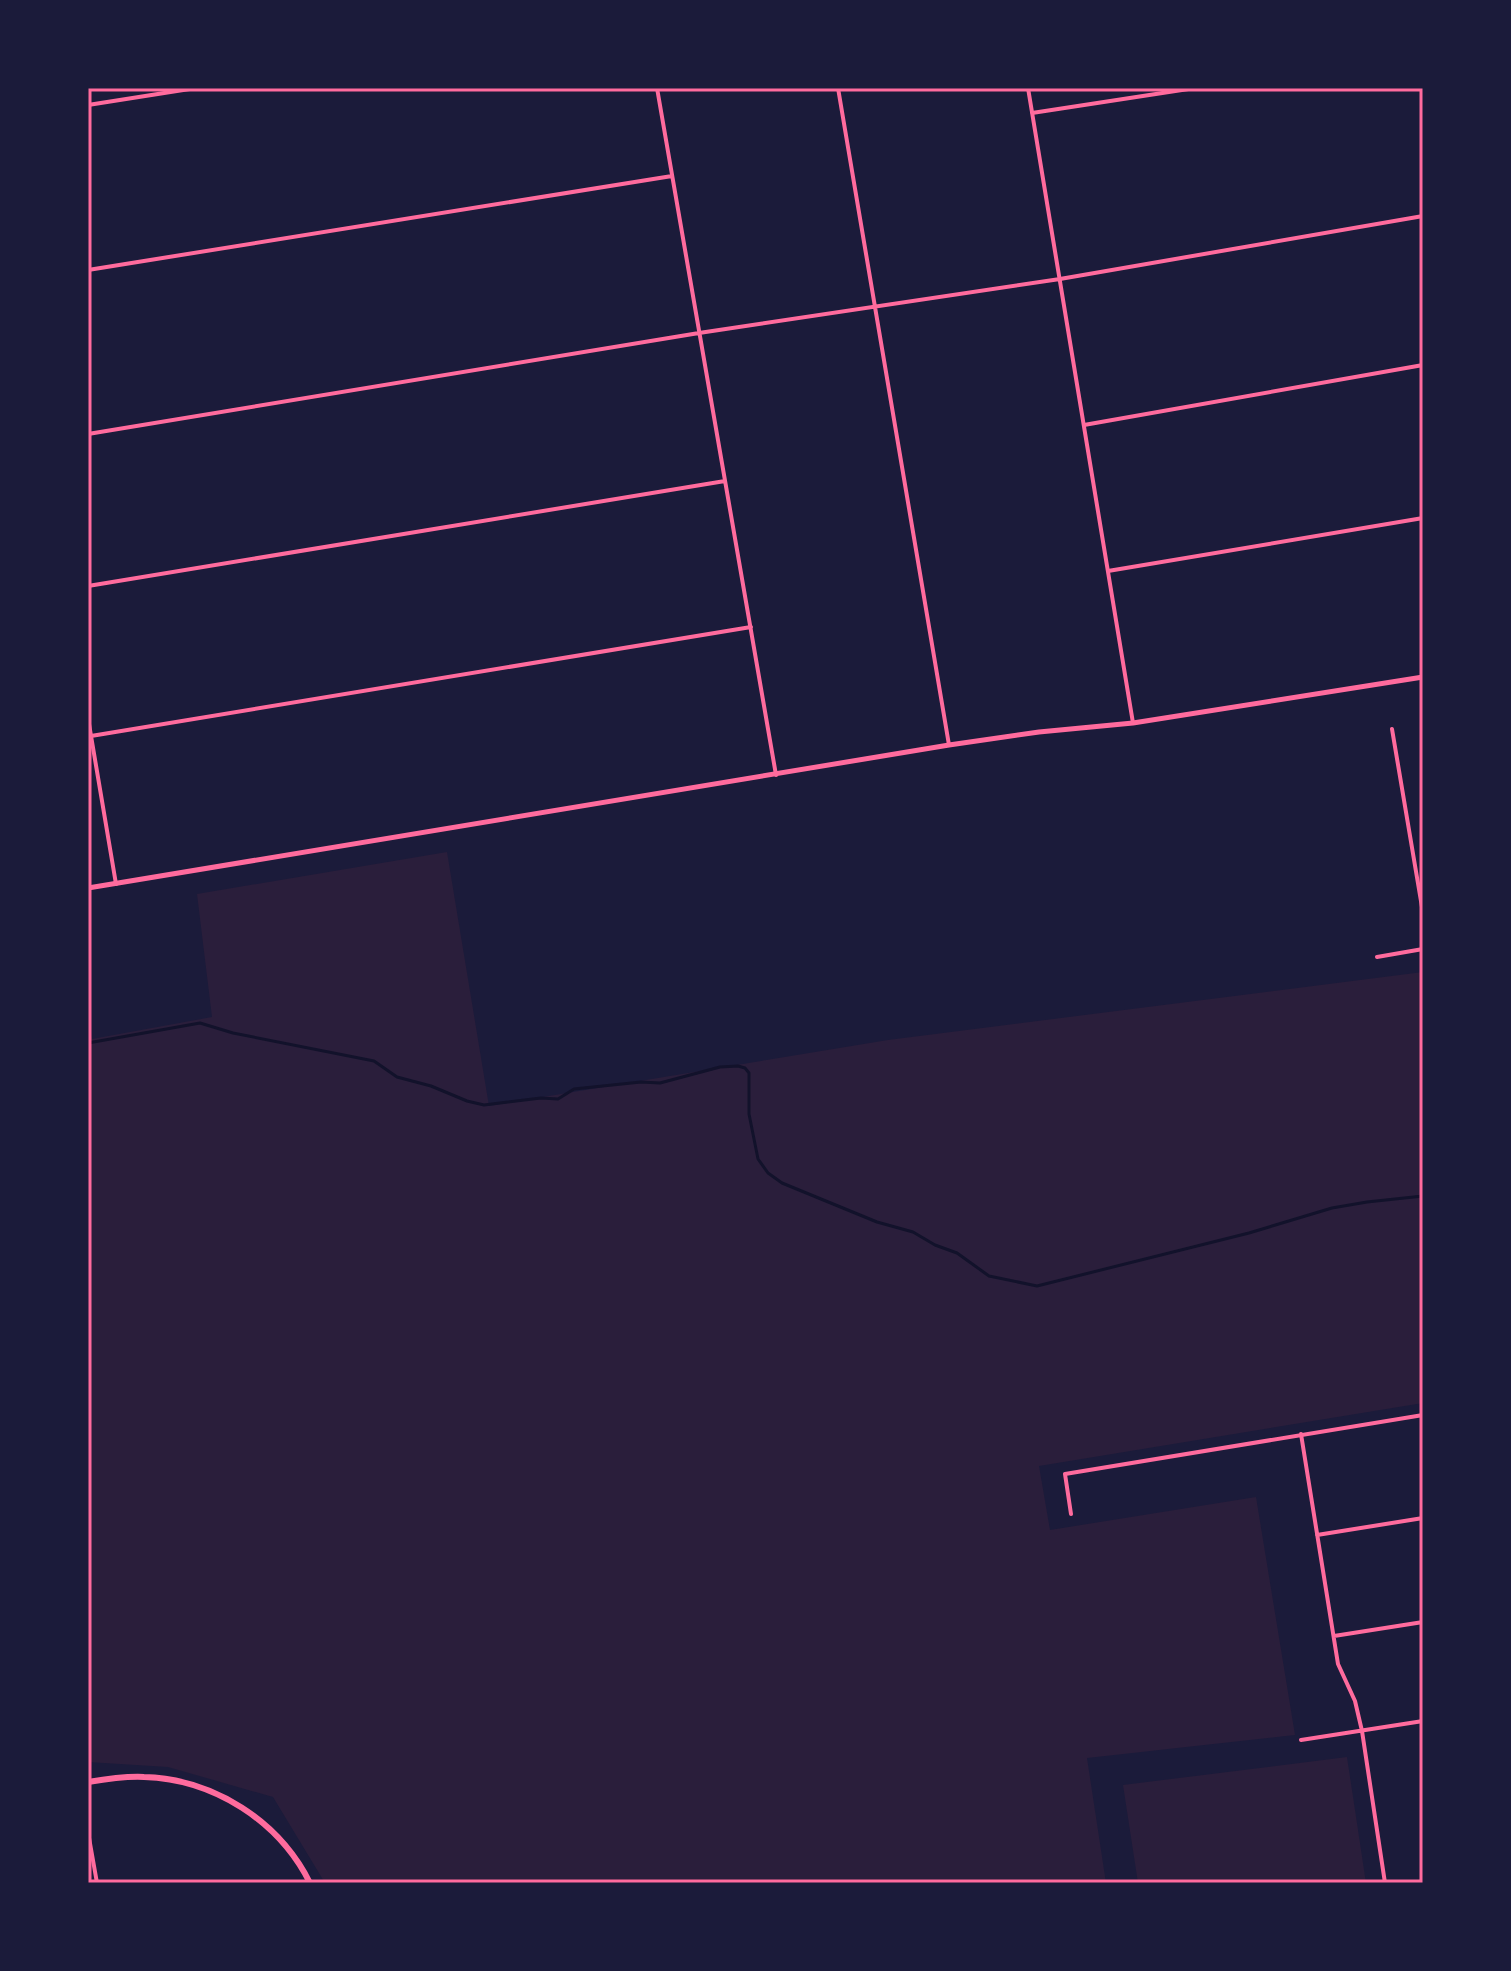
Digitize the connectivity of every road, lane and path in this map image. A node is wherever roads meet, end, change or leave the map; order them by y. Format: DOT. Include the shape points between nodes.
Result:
graph roads {
  1 [pos="196,88"];
  2 [pos="657,88"];
  3 [pos="838,88"];
  4 [pos="1028,88"];
  5 [pos="1195,88"];
  6 [pos="88,105"];
  7 [pos="1032,113"];
  8 [pos="672,176"];
  9 [pos="1423,216"];
  10 [pos="88,270"];
  11 [pos="1060,279"];
  12 [pos="874,306"];
  13 [pos="699,333"];
  14 [pos="1423,365"];
  15 [pos="1084,425"];
  16 [pos="88,434"];
  17 [pos="725,481"];
  18 [pos="1423,518"];
  19 [pos="1108,571"];
  20 [pos="88,586"];
  21 [pos="751,627"];
  22 [pos="1423,677"];
  23 [pos="88,718"];
  24 [pos="1133,723"];
  25 [pos="1392,729"];
  26 [pos="91,736"];
  27 [pos="949,745"];
  28 [pos="776,775"];
  29 [pos="116,884"];
  30 [pos="88,888"];
  31 [pos="1423,913"];
  32 [pos="1423,949"];
  33 [pos="1377,957"];
  34 [pos="1423,1415"];
  35 [pos="1301,1434"];
  36 [pos="1071,1514"];
  37 [pos="1423,1518"];
  38 [pos="1317,1535"];
  39 [pos="1423,1622"];
  40 [pos="1334,1636"];
  41 [pos="1423,1721"];
  42 [pos="1362,1731"];
  43 [pos="1301,1740"];
  44 [pos="88,1782"];
  45 [pos="88,1832"];
  46 [pos="97,1883"];
  47 [pos="310,1883"];
  48 [pos="1385,1883"];
  1 -- 6 [label="street"];
  2 -- 8 [label="street"];
  3 -- 12 [label="street"];
  4 -- 7 [label="street"];
  5 -- 7 [label="street"];
  7 -- 11 [label="street"];
  8 -- 10 [label="street"];
  8 -- 13 [label="street"];
  9 -- 11 [label="street"];
  11 -- 12 [label="street"];
  11 -- 15 [label="street"];
  12 -- 13 [label="street"];
  12 -- 27 [label="street"];
  13 -- 16 [label="street"];
  13 -- 17 [label="street"];
  14 -- 15 [label="street"];
  15 -- 19 [label="street"];
  17 -- 20 [label="street"];
  17 -- 21 [label="street"];
  18 -- 19 [label="street"];
  19 -- 24 [label="street"];
  21 -- 26 [label="street"];
  21 -- 28 [label="street"];
  22 -- 24 [label="street"];
  23 -- 26 [label="street"];
  24 -- 27 [label="street"];
  25 -- 31 [label="street"];
  26 -- 29 [label="street"];
  27 -- 28 [label="street"];
  28 -- 29 [label="street"];
  29 -- 30 [label="street"];
  32 -- 33 [label="street"];
  34 -- 35 [label="street"];
  35 -- 36 [label="street" via="1065,1474"];
  35 -- 38 [label="street"];
  37 -- 38 [label="street"];
  38 -- 40 [label="street"];
  39 -- 40 [label="street"];
  40 -- 42 [label="street" via="1338,1664"];
  41 -- 42 [label="street"];
  42 -- 43 [label="street"];
  42 -- 48 [label="street"];
  44 -- 47 [label="main road" via="155,1778 221,1795 273,1832"];
  45 -- 46 [label="street"];
}
